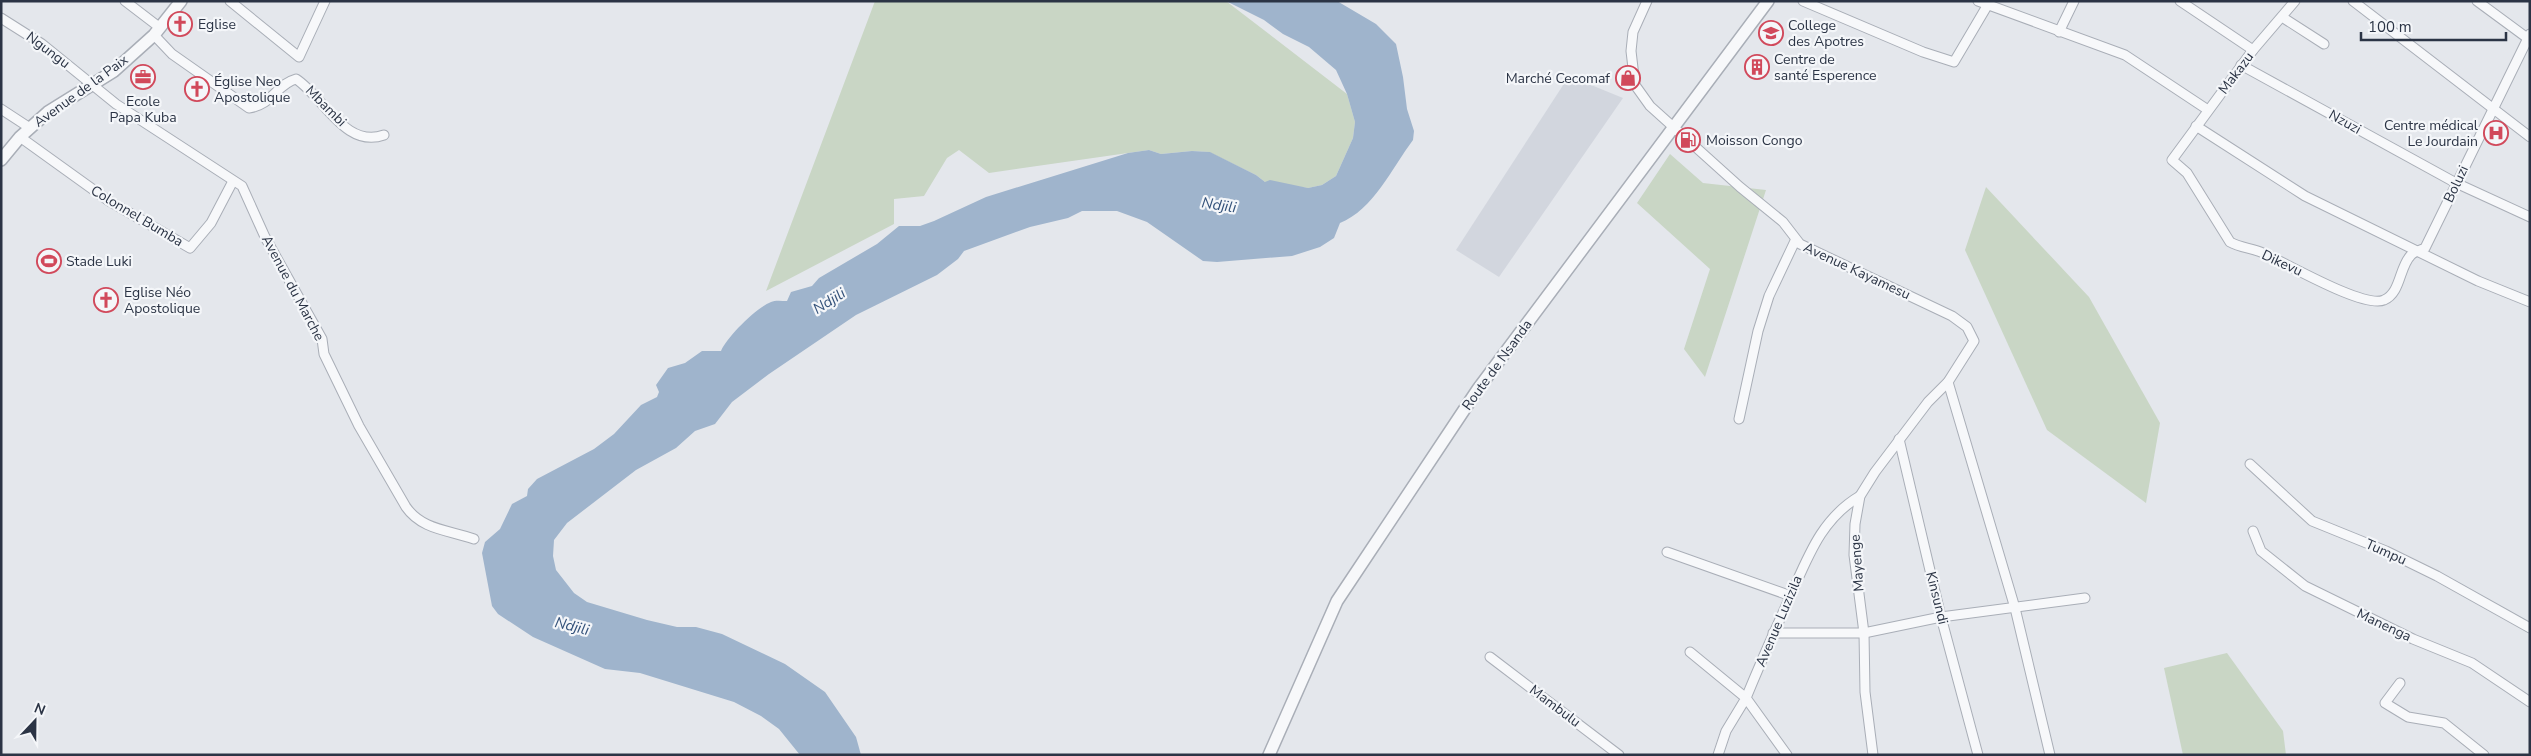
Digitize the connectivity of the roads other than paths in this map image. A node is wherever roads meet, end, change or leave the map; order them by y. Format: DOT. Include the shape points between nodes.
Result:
graph roads {
  1 [pos="126,1"];
  2 [pos="181,1"];
  3 [pos="230,1"];
  4 [pos="325,1"];
  5 [pos="1647,1"];
  6 [pos="1768,1"];
  7 [pos="1803,1"];
  8 [pos="1978,1"];
  9 [pos="2074,1"];
  10 [pos="2180,1"];
  11 [pos="2295,1"];
  12 [pos="2353,1"];
  13 [pos="2477,1"];
  14 [pos="1989,4"];
  15 [pos="2282,17"];
  16 [pos="1,18"];
  17 [pos="156,31"];
  18 [pos="2059,32"];
  19 [pos="2529,37"];
  20 [pos="2324,44"];
  21 [pos="2253,50"];
  22 [pos="2241,66"];
  23 [pos="92,85"];
  24 [pos="1,109"];
  25 [pos="2492,109"];
  26 [pos="2208,110"];
  27 [pos="1673,126"];
  28 [pos="2196,126"];
  29 [pos="30,128"];
  30 [pos="384,135"];
  31 [pos="20,137"];
  32 [pos="2530,137"];
  33 [pos="2181,147"];
  34 [pos="1,160"];
  35 [pos="233,182"];
  36 [pos="2456,183"];
  37 [pos="2530,217"];
  38 [pos="1795,241"];
  39 [pos="2419,251"];
  40 [pos="2530,302"];
  41 [pos="1971,349"];
  42 [pos="1948,382"];
  43 [pos="1739,419"];
  44 [pos="1899,440"];
  45 [pos="2250,464"];
  46 [pos="1860,496"];
  47 [pos="2253,531"];
  48 [pos="474,539"];
  49 [pos="1667,552"];
  50 [pos="1791,596"];
  51 [pos="2085,598"];
  52 [pos="2015,608"];
  53 [pos="1941,617"];
  54 [pos="2530,628"];
  55 [pos="1773,633"];
  56 [pos="1864,633"];
  57 [pos="1690,652"];
  58 [pos="1490,657"];
  59 [pos="2400,683"];
  60 [pos="1746,698"];
  61 [pos="2530,702"];
  62 [pos="1269,755"];
  63 [pos="1619,755"];
  64 [pos="1718,755"];
  65 [pos="1787,755"];
  66 [pos="1873,755"];
  67 [pos="1978,755"];
  68 [pos="2050,755"];
  69 [pos="2484,755"];
  1 -- 17 [label="street"];
  2 -- 17 [label="street, Avenue de la Paix"];
  3 -- 4 [label="street" via="299,56"];
  5 -- 27 [label="street, Avenue Kayamesu" via="1633,32 1631,51 1636,85 1650,106"];
  6 -- 27 [label="street, Route de Nsanda"];
  7 -- 14 [label="street" via="1954,62"];
  8 -- 14 [label="street"];
  9 -- 18 [label="street"];
  10 -- 21 [label="street"];
  11 -- 15 [label="street, Makazu"];
  12 -- 25 [label="street"];
  13 -- 19 [label="street"];
  14 -- 18 [label="street"];
  15 -- 20 [label="street"];
  15 -- 21 [label="street, Makazu"];
  16 -- 23 [label="street, Ngungu" via="27,33"];
  17 -- 23 [label="street, Avenue de la Paix" via="114,70"];
  17 -- 30 [label="street, Mbambi" via="172,54 250,108 261,106 289,81 296,79 307,86 328,112 358,136 367,139"];
  18 -- 26 [label="street" via="2125,55"];
  19 -- 25 [label="street, Boluzi"];
  21 -- 22 [label="street, Makazu"];
  22 -- 26 [label="street, Makazu"];
  22 -- 36 [label="street, Nzuzi"];
  23 -- 29 [label="street, Avenue de la Paix" via="48,112"];
  23 -- 35 [label="street, Avenue du Marche"];
  24 -- 29 [label="street"];
  25 -- 32 [label="street"];
  25 -- 36 [label="street, Boluzi"];
  26 -- 28 [label="street, Makazu"];
  27 -- 38 [label="street, Avenue Kayamesu" via="1783,222"];
  27 -- 62 [label="street, Route de Nsanda" via="1478,389 1337,601"];
  28 -- 33 [label="street, Makazu"];
  28 -- 39 [label="street" via="2305,196"];
  29 -- 31 [label="street, Avenue de la Paix"];
  31 -- 34 [label="street, Avenue de la Paix"];
  31 -- 35 [label="street, Colonnel Bumba" via="109,201 190,248 211,223"];
  33 -- 39 [label="street, Dikevu" via="2172,160 2187,173 2224,234 2238,246 2261,252 2348,294 2372,302 2391,295 2411,254"];
  35 -- 48 [label="street, Avenue du Marche" via="242,186 265,237 322,339 324,354 359,426 413,518"];
  36 -- 37 [label="street, Nzuzi"];
  36 -- 39 [label="street, Boluzi" via="2425,248"];
  38 -- 41 [label="street, Avenue Kayamesu" via="1952,316 1972,333"];
  38 -- 43 [label="street" via="1769,296"];
  39 -- 40 [label="street" via="2478,281"];
  41 -- 42 [label="street, Mayenge"];
  42 -- 44 [label="street, Mayenge"];
  42 -- 52 [label="street"];
  44 -- 46 [label="street, Mayenge"];
  44 -- 53 [label="street, Kinsundi"];
  45 -- 54 [label="street, Tumpu" via="2312,521 2429,572"];
  46 -- 50 [label="street, Avenue Luzizila" via="1836,512 1822,530 1804,562"];
  46 -- 56 [label="street, Mayenge" via="1854,555"];
  47 -- 61 [label="street, Manenga" via="2261,551 2305,586 2413,639 2472,663"];
  49 -- 50 [label="street"];
  50 -- 55 [label="street, Avenue Luzizila"];
  51 -- 52 [label="street"];
  52 -- 53 [label="street"];
  52 -- 68 [label="street"];
  53 -- 56 [label="street"];
  53 -- 67 [label="street, Kinsundi"];
  55 -- 56 [label="street"];
  55 -- 60 [label="street, Avenue Luzizila"];
  56 -- 66 [label="street, Mayenge" via="1865,692"];
  57 -- 60 [label="street"];
  58 -- 63 [label="street, Mambulu"];
  59 -- 69 [label="street" via="2385,703 2408,717 2444,723"];
  60 -- 64 [label="street" via="1726,731"];
  60 -- 65 [label="street"];
}
